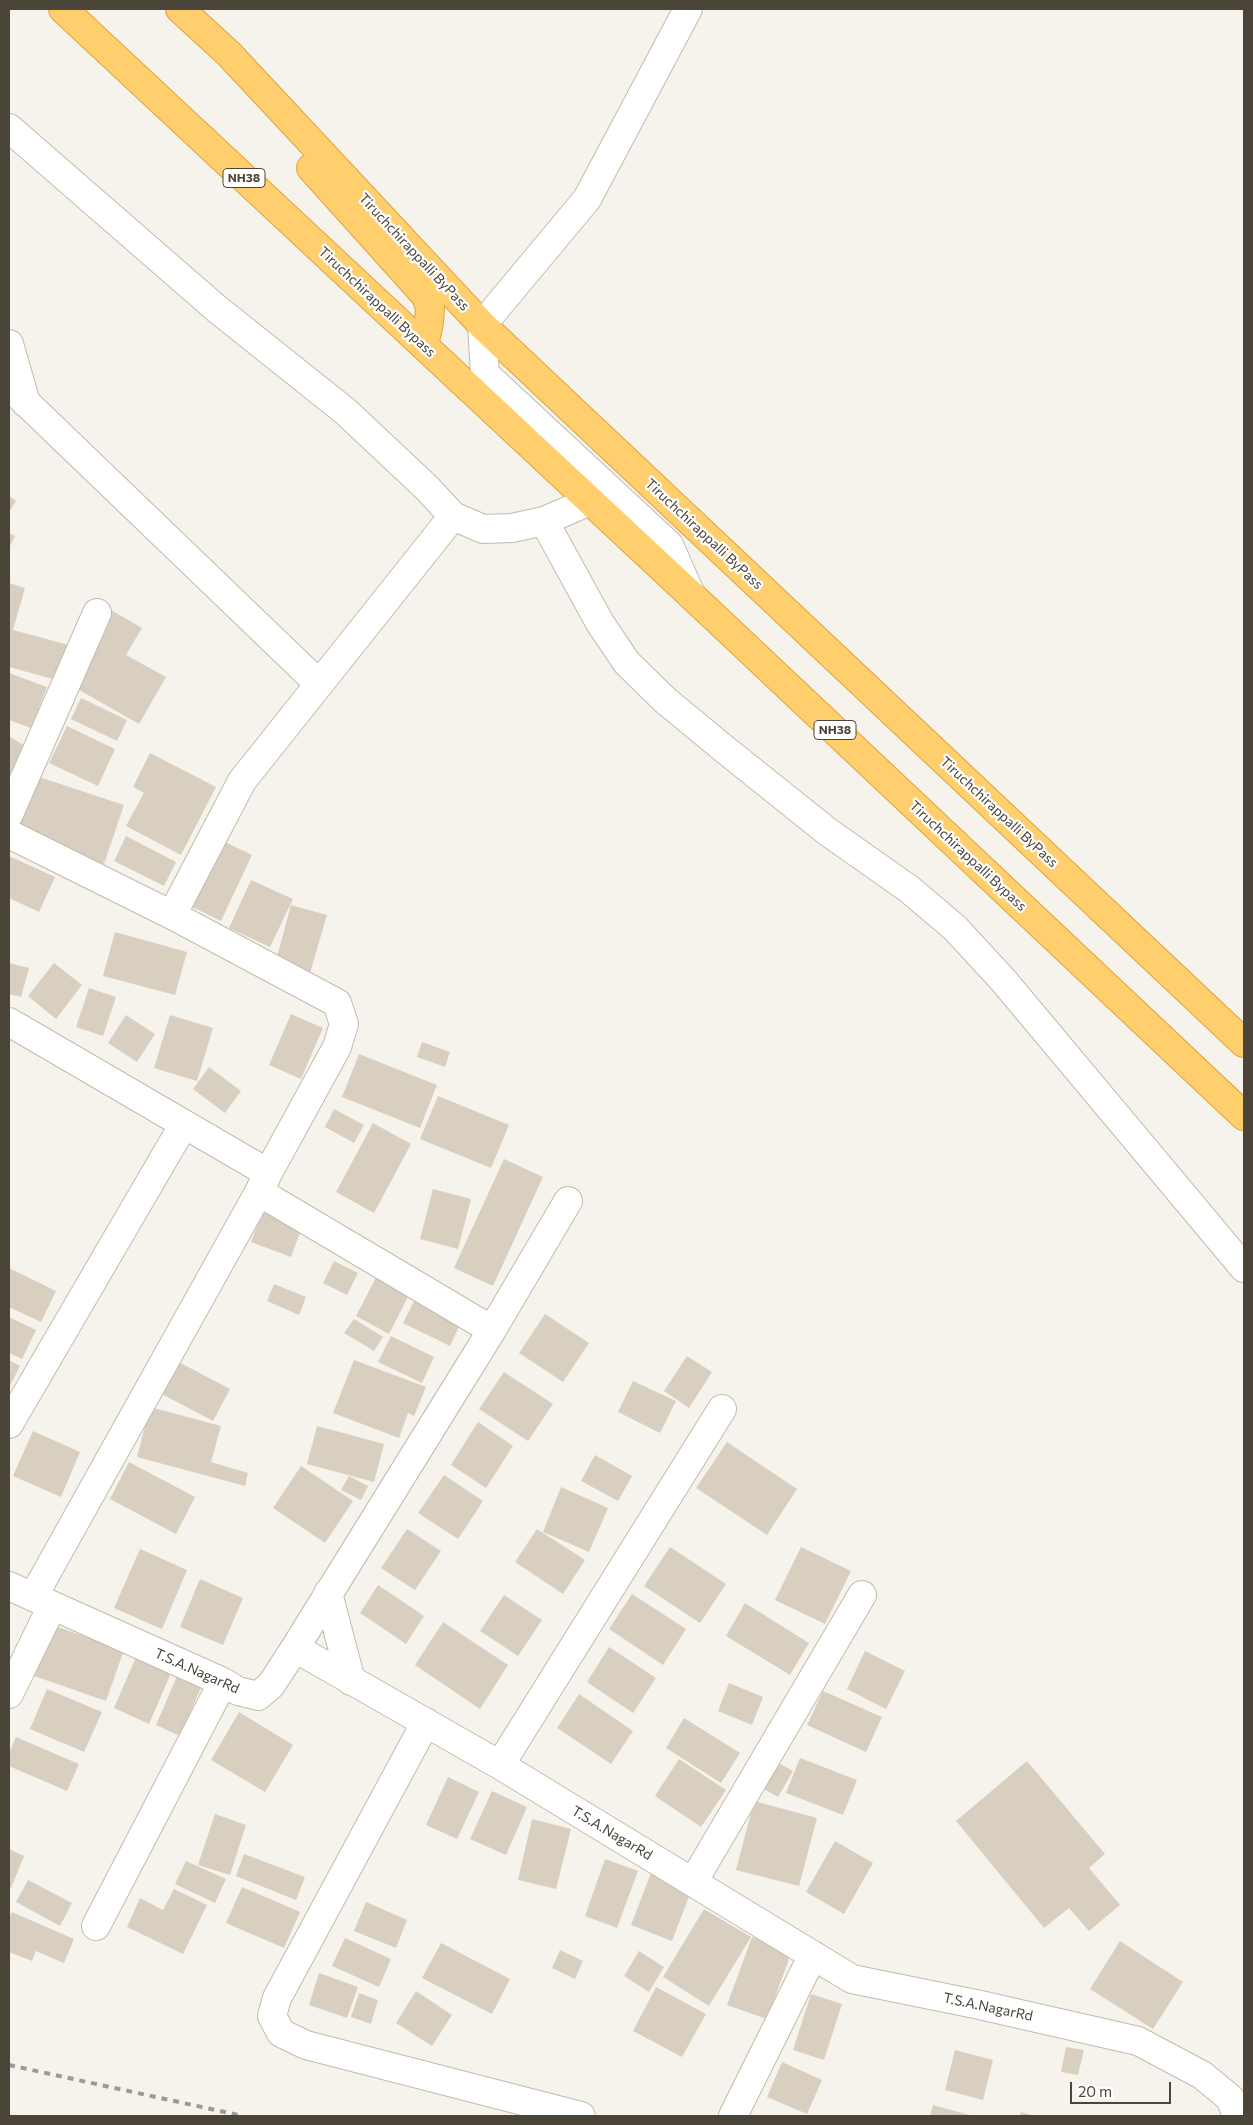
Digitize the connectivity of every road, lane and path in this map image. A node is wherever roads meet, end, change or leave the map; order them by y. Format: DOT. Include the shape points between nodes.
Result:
graph roads {
  1 [pos="63,9"];
  2 [pos="180,9"];
  3 [pos="688,9"];
  4 [pos="229,54"];
  5 [pos="9,128"];
  6 [pos="482,325"];
  7 [pos="9,344"];
  8 [pos="424,346"];
  9 [pos="17,394"];
  10 [pos="590,500"];
  11 [pos="452,516"];
  12 [pos="544,521"];
  13 [pos="691,595"];
  14 [pos="98,613"];
  15 [pos="319,684"];
  16 [pos="9,814"];
  17 [pos="9,834"];
  18 [pos="172,915"];
  19 [pos="9,1022"];
  20 [pos="1244,1043"];
  21 [pos="1244,1116"];
  22 [pos="184,1124"];
  23 [pos="263,1183"];
  24 [pos="568,1201"];
  25 [pos="1244,1268"];
  26 [pos="492,1330"];
  27 [pos="722,1409"];
  28 [pos="9,1424"];
  29 [pos="328,1593"];
  30 [pos="862,1595"];
  31 [pos="31,1596"];
  32 [pos="295,1648"];
  33 [pos="351,1681"];
  34 [pos="223,1682"];
  35 [pos="9,1694"];
  36 [pos="426,1722"];
  37 [pos="500,1765"];
  38 [pos="693,1882"];
  39 [pos="96,1926"];
  40 [pos="813,1955"];
  41 [pos="581,2116"];
  42 [pos="733,2116"];
  43 [pos="1237,2116"];
  1 -- 8 [label="highway, Tiruchchirappalli Bypass / NH38"];
  2 -- 4 [label="highway, Tiruchchirappalli ByPass"];
  3 -- 6 [label="street" via="588,199"];
  4 -- 6 [label="highway, Tiruchchirappalli ByPass"];
  4 -- 8 [label="highway" via="250,102 426,296 430,308"];
  5 -- 11 [label="street" via="217,309 345,411"];
  6 -- 13 [label="street, Tiruchchirappalli Bypass" via="485,374 669,545"];
  6 -- 20 [label="highway, Tiruchchirappalli ByPass"];
  7 -- 9 [label="street"];
  8 -- 10 [label="highway, Tiruchchirappalli Bypass / NH38"];
  9 -- 15 [label="street"];
  10 -- 12 [label="street"];
  10 -- 13 [label="highway, Tiruchchirappalli Bypass / NH38"];
  11 -- 12 [label="street" via="483,529 512,528"];
  11 -- 15 [label="street"];
  12 -- 25 [label="street" via="600,623 627,663 731,754 828,832 909,888 955,928 1003,980"];
  13 -- 21 [label="highway, Tiruchchirappalli Bypass / NH38"];
  14 -- 16 [label="street"];
  15 -- 18 [label="street" via="242,781"];
  17 -- 18 [label="street"];
  18 -- 23 [label="street" via="337,1003 344,1024 337,1047"];
  19 -- 22 [label="street"];
  22 -- 23 [label="street"];
  22 -- 28 [label="street"];
  23 -- 26 [label="street"];
  23 -- 31 [label="street"];
  24 -- 26 [label="street"];
  26 -- 29 [label="street"];
  27 -- 37 [label="street"];
  29 -- 32 [label="street"];
  29 -- 33 [label="street"];
  30 -- 38 [label="street"];
  31 -- 34 [label="street, T.S.A.NagarRd"];
  31 -- 35 [label="street"];
  32 -- 33 [label="street, T.S.A.NagarRd"];
  32 -- 34 [label="street, T.S.A.NagarRd" via="271,1685 258,1696 238,1691"];
  33 -- 36 [label="street, T.S.A.NagarRd"];
  34 -- 39 [label="street"];
  36 -- 37 [label="street, T.S.A.NagarRd"];
  36 -- 41 [label="street" via="277,1998 272,2016 281,2033 306,2045"];
  37 -- 38 [label="street, T.S.A.NagarRd"];
  38 -- 40 [label="street, T.S.A.NagarRd"];
  40 -- 42 [label="street"];
  40 -- 43 [label="street, T.S.A.NagarRd" via="852,1979 1138,2041 1202,2076 1230,2098"];
}
